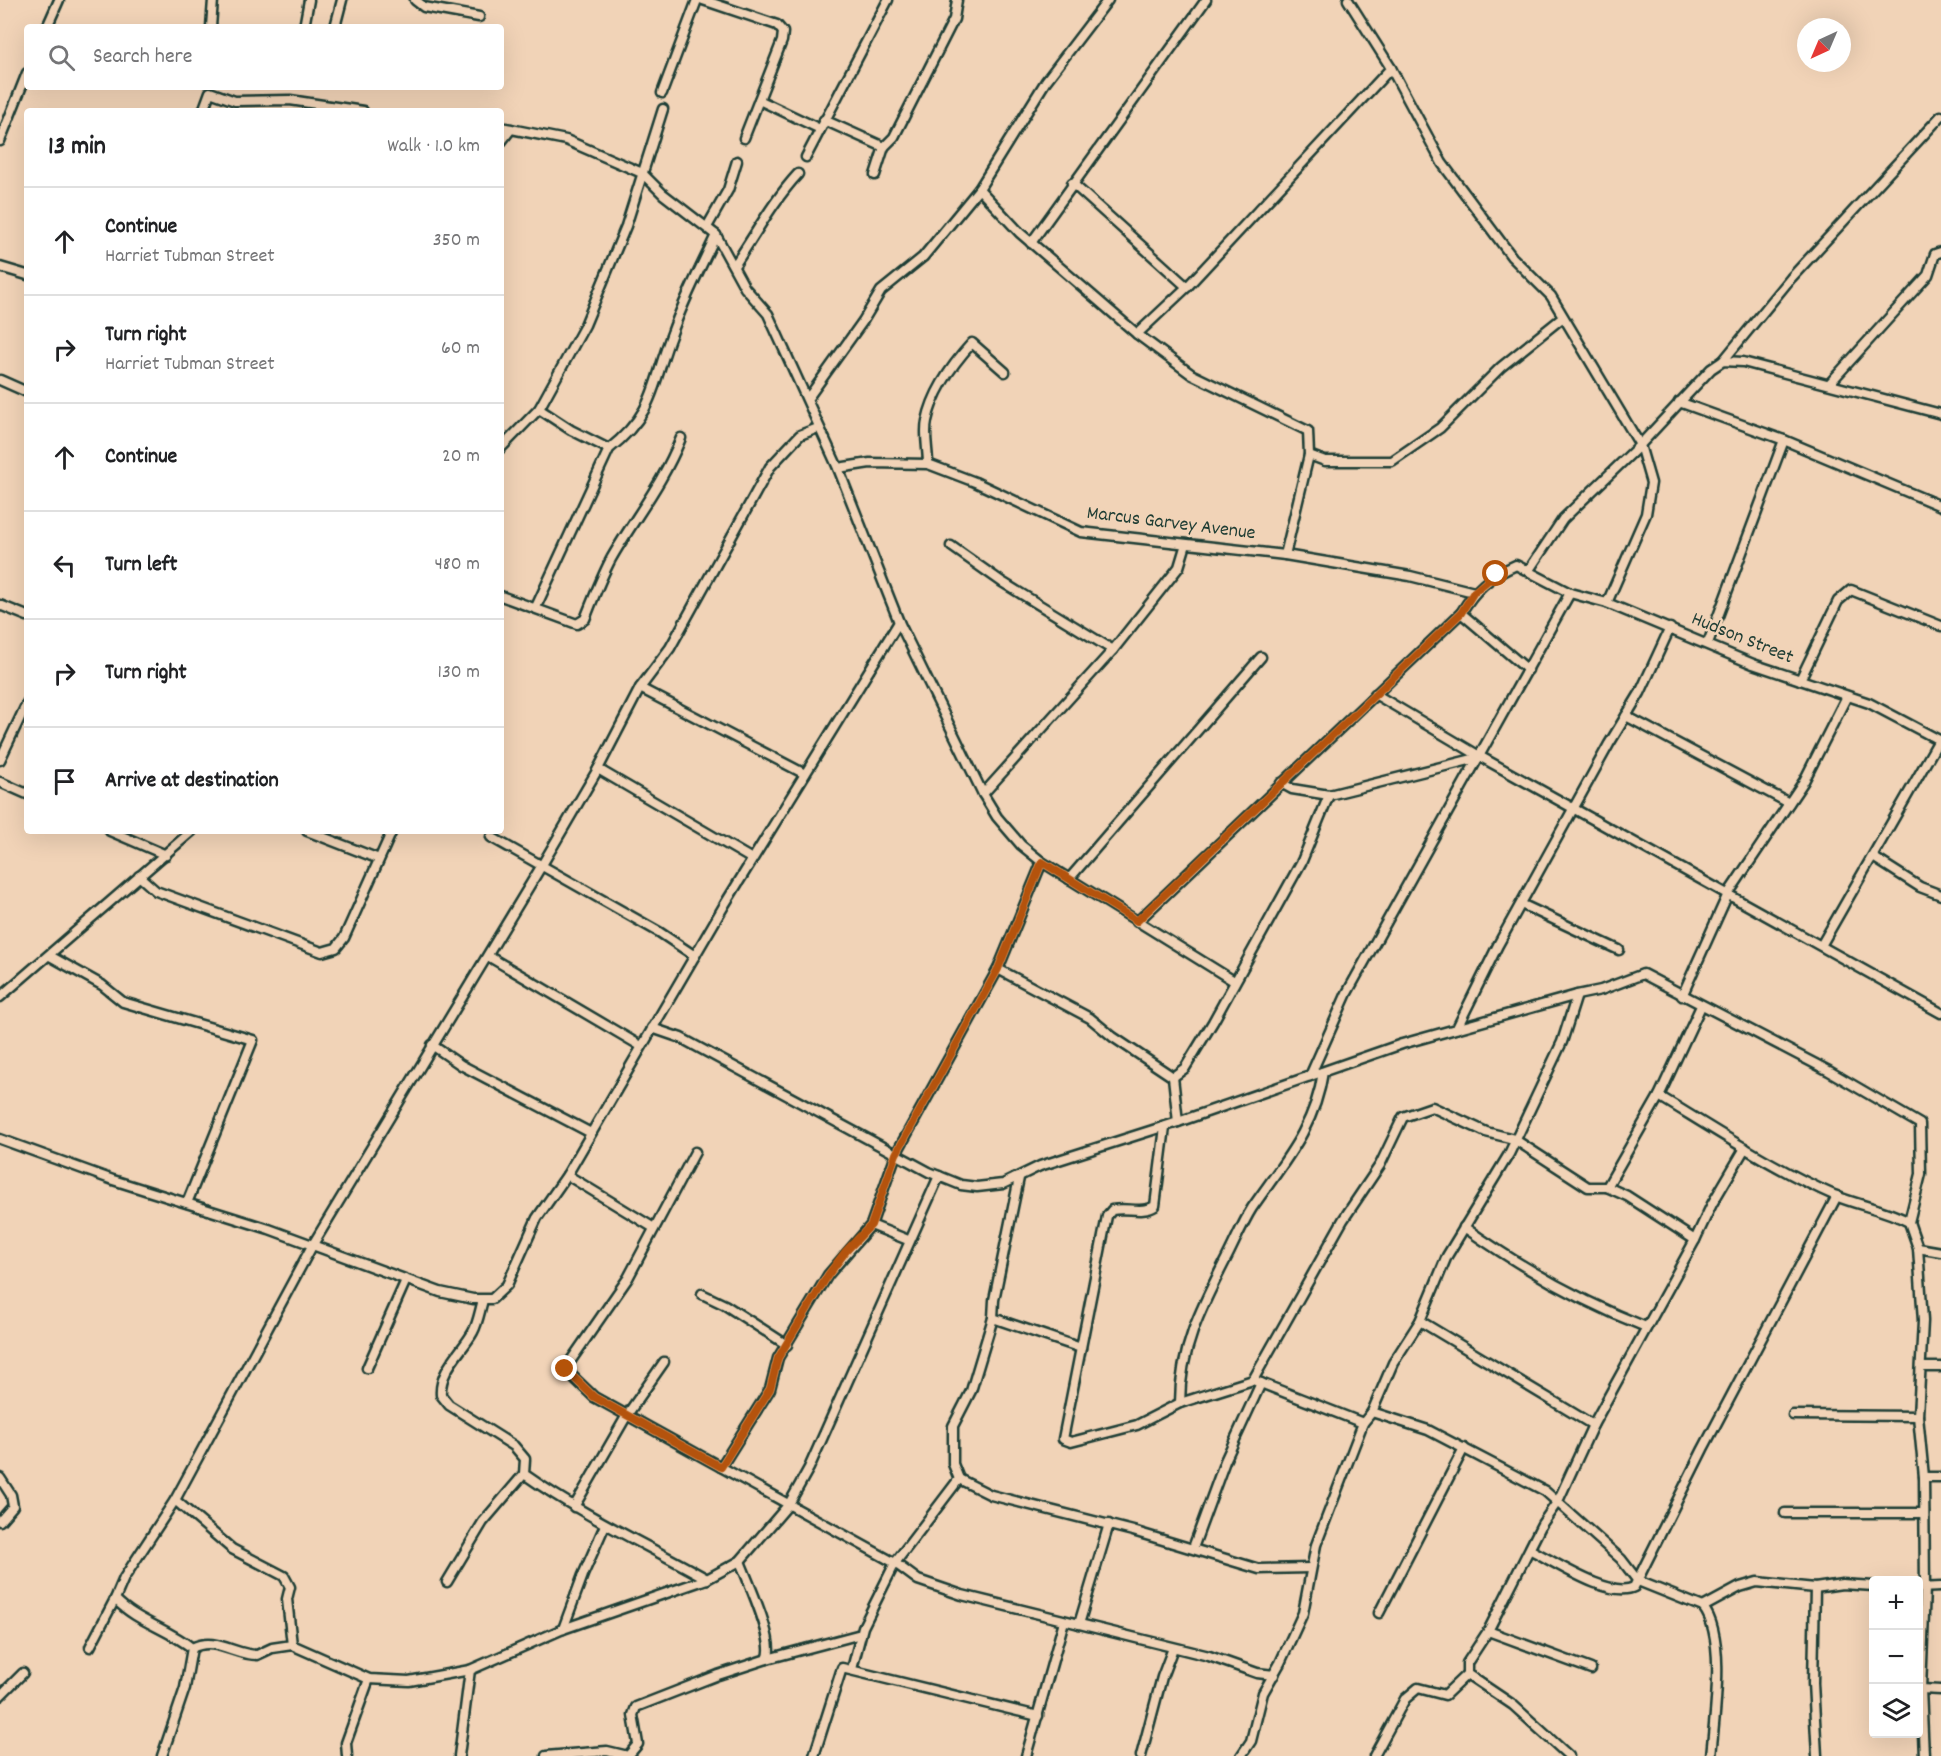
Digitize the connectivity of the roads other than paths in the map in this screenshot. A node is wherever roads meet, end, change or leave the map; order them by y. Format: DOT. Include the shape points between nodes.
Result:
graph roads {
  1 [pos="59,0"];
  2 [pos="213,0"];
  3 [pos="309,0"];
  4 [pos="342,0"];
  5 [pos="415,0"];
  6 [pos="698,0"];
  7 [pos="703,0"];
  8 [pos="888,0"];
  9 [pos="957,0"];
  10 [pos="1108,0"];
  11 [pos="1206,0"];
  12 [pos="1348,0"];
  13 [pos="479,16"];
  14 [pos="48,24"];
  15 [pos="211,24"];
  16 [pos="305,24"];
  17 [pos="336,24"];
  18 [pos="1391,68"];
  19 [pos="24,79"];
  20 [pos="662,93"];
  21 [pos="759,100"];
  22 [pos="204,108"];
  23 [pos="343,108"];
  24 [pos="663,109"];
  25 [pos="1941,116"];
  26 [pos="4,118"];
  27 [pos="824,120"];
  28 [pos="504,128"];
  29 [pos="511,129"];
  30 [pos="820,129"];
  31 [pos="504,138"];
  32 [pos="744,138"];
  33 [pos="0,141"];
  34 [pos="884,147"];
  35 [pos="806,157"];
  36 [pos="737,162"];
  37 [pos="642,173"];
  38 [pos="798,174"];
  39 [pos="875,175"];
  40 [pos="1072,183"];
  41 [pos="979,189"];
  42 [pos="707,227"];
  43 [pos="716,235"];
  44 [pos="1031,243"];
  45 [pos="1941,252"];
  46 [pos="734,266"];
  47 [pos="0,267"];
  48 [pos="24,274"];
  49 [pos="1187,287"];
  50 [pos="1562,318"];
  51 [pos="1137,334"];
  52 [pos="1723,361"];
  53 [pos="1005,372"];
  54 [pos="0,380"];
  55 [pos="1830,383"];
  56 [pos="24,391"];
  57 [pos="808,398"];
  58 [pos="1679,402"];
  59 [pos="539,410"];
  60 [pos="1941,414"];
  61 [pos="818,428"];
  62 [pos="681,438"];
  63 [pos="1784,440"];
  64 [pos="504,445"];
  65 [pos="1640,445"];
  66 [pos="609,449"];
  67 [pos="1309,455"];
  68 [pos="928,464"];
  69 [pos="838,468"];
  70 [pos="1941,506"];
  71 [pos="1186,544"];
  72 [pos="951,546"];
  73 [pos="1285,555"];
  74 [pos="1529,570"];
  75 [pos="1474,592"];
  76 [pos="1570,593"];
  77 [pos="504,597"];
  78 [pos="1607,603"];
  79 [pos="0,605"];
  80 [pos="536,607"];
  81 [pos="1461,613"];
  82 [pos="24,615"];
  83 [pos="898,622"];
  84 [pos="1941,626"];
  85 [pos="1670,628"];
  86 [pos="1708,643"];
  87 [pos="1113,650"];
  88 [pos="1261,657"];
  89 [pos="1528,670"];
  90 [pos="1800,681"];
  91 [pos="640,688"];
  92 [pos="1375,694"];
  93 [pos="1847,696"];
  94 [pos="24,709"];
  95 [pos="1626,716"];
  96 [pos="1940,741"];
  97 [pos="1481,757"];
  98 [pos="0,760"];
  99 [pos="598,769"];
  100 [pos="805,774"];
  101 [pos="0,782"];
  102 [pos="1281,783"];
  103 [pos="24,793"];
  104 [pos="983,794"];
  105 [pos="1329,795"];
  106 [pos="1789,803"];
  107 [pos="1574,807"];
  108 [pos="117,834"];
  109 [pos="189,834"];
  110 [pos="315,834"];
  111 [pos="392,834"];
  112 [pos="491,837"];
  113 [pos="166,855"];
  114 [pos="1874,857"];
  115 [pos="380,859"];
  116 [pos="752,859"];
  117 [pos="1042,862"];
  118 [pos="542,865"];
  119 [pos="139,876"];
  120 [pos="1068,879"];
  121 [pos="1728,894"];
  122 [pos="1941,895"];
  123 [pos="1521,904"];
  124 [pos="1137,921"];
  125 [pos="1822,945"];
  126 [pos="1619,950"];
  127 [pos="50,956"];
  128 [pos="488,956"];
  129 [pos="695,956"];
  130 [pos="998,969"];
  131 [pos="1234,981"];
  132 [pos="1577,994"];
  133 [pos="1682,996"];
  134 [pos="0,997"];
  135 [pos="1701,1006"];
  136 [pos="1941,1013"];
  137 [pos="652,1028"];
  138 [pos="1456,1028"];
  139 [pos="432,1045"];
  140 [pos="641,1046"];
  141 [pos="1323,1072"];
  142 [pos="1310,1076"];
  143 [pos="1173,1077"];
  144 [pos="1659,1096"];
  145 [pos="1178,1122"];
  146 [pos="1165,1126"];
  147 [pos="591,1134"];
  148 [pos="0,1139"];
  149 [pos="1514,1139"];
  150 [pos="1745,1148"];
  151 [pos="695,1152"];
  152 [pos="896,1154"];
  153 [pos="567,1175"];
  154 [pos="939,1176"];
  155 [pos="1019,1178"];
  156 [pos="1607,1186"];
  157 [pos="1837,1196"];
  158 [pos="187,1203"];
  159 [pos="1909,1222"];
  160 [pos="871,1225"];
  161 [pos="1464,1227"];
  162 [pos="654,1228"];
  163 [pos="908,1240"];
  164 [pos="1695,1240"];
  165 [pos="312,1246"];
  166 [pos="1918,1248"];
  167 [pos="1941,1252"];
  168 [pos="406,1280"];
  169 [pos="702,1294"];
  170 [pos="483,1300"];
  171 [pos="993,1318"];
  172 [pos="1420,1321"];
  173 [pos="1646,1327"];
  174 [pos="787,1346"];
  175 [pos="1081,1348"];
  176 [pos="664,1362"];
  177 [pos="1922,1367"];
  178 [pos="1941,1367"];
  179 [pos="367,1368"];
  180 [pos="1257,1382"];
  181 [pos="1180,1403"];
  182 [pos="1372,1412"];
  183 [pos="627,1415"];
  184 [pos="1792,1415"];
  185 [pos="1918,1416"];
  186 [pos="1363,1423"];
  187 [pos="1593,1425"];
  188 [pos="1464,1448"];
  189 [pos="721,1467"];
  190 [pos="524,1474"];
  191 [pos="1924,1477"];
  192 [pos="1941,1477"];
  193 [pos="0,1478"];
  194 [pos="959,1479"];
  195 [pos="175,1500"];
  196 [pos="1558,1501"];
  197 [pos="789,1503"];
  198 [pos="574,1507"];
  199 [pos="1785,1513"];
  200 [pos="1924,1513"];
  201 [pos="0,1521"];
  202 [pos="1109,1524"];
  203 [pos="605,1525"];
  204 [pos="1193,1548"];
  205 [pos="1531,1550"];
  206 [pos="740,1561"];
  207 [pos="895,1563"];
  208 [pos="1310,1568"];
  209 [pos="1922,1576"];
  210 [pos="706,1579"];
  211 [pos="1638,1581"];
  212 [pos="447,1582"];
  213 [pos="1869,1586"];
  214 [pos="1941,1587"];
  215 [pos="1815,1588"];
  216 [pos="1923,1588"];
  217 [pos="115,1599"];
  218 [pos="1703,1607"];
  219 [pos="1379,1613"];
  220 [pos="1064,1621"];
  221 [pos="1079,1624"];
  222 [pos="563,1629"];
  223 [pos="1922,1630"];
  224 [pos="1488,1631"];
  225 [pos="861,1634"];
  226 [pos="292,1645"];
  227 [pos="90,1647"];
  228 [pos="192,1648"];
  229 [pos="1173,1648"];
  230 [pos="767,1659"];
  231 [pos="852,1669"];
  232 [pos="1591,1669"];
  233 [pos="471,1670"];
  234 [pos="23,1673"];
  235 [pos="1467,1674"];
  236 [pos="1274,1675"];
  237 [pos="369,1679"];
  238 [pos="1921,1684"];
  239 [pos="1923,1689"];
  240 [pos="1941,1690"];
  241 [pos="0,1696"];
  242 [pos="1038,1716"];
  243 [pos="1923,1734"];
  244 [pos="162,1756"];
  245 [pos="347,1756"];
  246 [pos="459,1756"];
  247 [pos="464,1756"];
  248 [pos="546,1756"];
  249 [pos="814,1756"];
  250 [pos="1026,1756"];
  251 [pos="1141,1756"];
  252 [pos="1241,1756"];
  253 [pos="1374,1756"];
  254 [pos="1569,1756"];
  255 [pos="1711,1756"];
  256 [pos="1816,1756"];
  257 [pos="1924,1756"];
  1 -- 14 [label="street"];
  2 -- 15 [label="street"];
  3 -- 16 [label="street"];
  4 -- 17 [label="street"];
  5 -- 13 [label="street" via="424,7"];
  6 -- 20 [label="street"];
  7 -- 21 [label="street" via="777,25 783,32"];
  8 -- 27 [label="street"];
  9 -- 34 [label="street" via="954,19 894,137"];
  10 -- 41 [label="street" via="1046,81"];
  11 -- 40 [label="street"];
  12 -- 18 [label="street"];
  18 -- 49 [label="street"];
  18 -- 50 [label="street" via="1442,163 1512,257 1551,296"];
  19 -- 26 [label="street"];
  21 -- 30 [label="street"];
  21 -- 32 [label="street"];
  22 -- 23 [label="street" via="210,92 235,101 290,100"];
  24 -- 37 [label="street"];
  25 -- 52 [label="street" via="1791,278"];
  26 -- 33 [label="street"];
  27 -- 30 [label="street"];
  27 -- 34 [label="street"];
  28 -- 29 [label="street"];
  29 -- 31 [label="street"];
  29 -- 37 [label="street" via="566,140"];
  30 -- 35 [label="street"];
  34 -- 39 [label="street"];
  36 -- 42 [label="street" via="728,190"];
  37 -- 42 [label="street"];
  37 -- 59 [label="street" via="626,226 585,325"];
  38 -- 46 [label="street" via="781,193"];
  40 -- 44 [label="street"];
  40 -- 49 [label="street"];
  41 -- 44 [label="street"];
  41 -- 57 [label="street" via="923,257 881,291"];
  42 -- 43 [label="street"];
  43 -- 46 [label="street"];
  43 -- 66 [label="street" via="671,333 647,409 627,435"];
  44 -- 51 [label="street"];
  45 -- 55 [label="street" via="1935,254 1928,275"];
  46 -- 57 [label="street" via="745,288 768,314"];
  47 -- 48 [label="street"];
  49 -- 51 [label="street"];
  50 -- 65 [label="street"];
  50 -- 67 [label="street" via="1501,367 1440,428 1392,461 1325,461"];
  51 -- 67 [label="street" via="1191,374 1308,431"];
  52 -- 55 [label="street" via="1743,362"];
  52 -- 58 [label="street"];
  53 -- 68 [label="street" via="972,343 954,363 926,422"];
  54 -- 56 [label="street"];
  55 -- 60 [label="street"];
  57 -- 61 [label="street"];
  58 -- 63 [label="street"];
  58 -- 65 [label="street"];
  59 -- 64 [label="street"];
  59 -- 66 [label="street"];
  61 -- 69 [label="street"];
  61 -- 91 [label="street" via="800,435 770,467 670,648"];
  62 -- 80 [label="street" via="649,502 611,559 585,619 576,624"];
  63 -- 70 [label="street"];
  63 -- 86 [label="street"];
  65 -- 74 [label="street" via="1563,519"];
  65 -- 78 [label="street" via="1651,483 1646,514"];
  66 -- 80 [label="street"];
  67 -- 73 [label="street"];
  68 -- 69 [label="street, Marcus Garvey Avenue" via="870,463"];
  68 -- 71 [label="street, Marcus Garvey Avenue" via="1081,532"];
  69 -- 83 [label="street"];
  71 -- 73 [label="street, Marcus Garvey Avenue"];
  71 -- 87 [label="street" via="1179,567"];
  72 -- 87 [label="street"];
  73 -- 75 [label="street, Marcus Garvey Avenue" via="1410,576"];
  74 -- 75 [label="street" via="1516,565 1496,574"];
  74 -- 76 [label="street, Hudson Street"];
  75 -- 81 [label="street"];
  76 -- 78 [label="street, Hudson Street"];
  76 -- 89 [label="street"];
  77 -- 80 [label="street"];
  78 -- 85 [label="street, Hudson Street"];
  79 -- 82 [label="street"];
  81 -- 89 [label="street"];
  81 -- 92 [label="street"];
  83 -- 100 [label="street"];
  83 -- 104 [label="street"];
  84 -- 90 [label="street" via="1851,590 1838,601"];
  85 -- 86 [label="street, Hudson Street"];
  85 -- 95 [label="street"];
  86 -- 90 [label="street, Hudson Street"];
  87 -- 104 [label="street"];
  88 -- 120 [label="street"];
  89 -- 97 [label="street"];
  90 -- 93 [label="street, Hudson Street"];
  91 -- 99 [label="street"];
  91 -- 100 [label="street"];
  92 -- 97 [label="street"];
  92 -- 102 [label="street"];
  93 -- 96 [label="street, Hudson Street" via="1869,703"];
  93 -- 106 [label="street"];
  94 -- 98 [label="street"];
  95 -- 106 [label="street"];
  95 -- 107 [label="street"];
  96 -- 114 [label="street"];
  97 -- 105 [label="street"];
  97 -- 107 [label="street"];
  97 -- 142 [label="street" via="1347,993"];
  99 -- 116 [label="street"];
  99 -- 118 [label="street"];
  100 -- 116 [label="street"];
  101 -- 103 [label="street"];
  102 -- 105 [label="street" via="1292,789"];
  102 -- 124 [label="street"];
  104 -- 117 [label="street" via="1003,824"];
  105 -- 131 [label="street" via="1302,861"];
  106 -- 121 [label="street"];
  107 -- 121 [label="street"];
  107 -- 123 [label="street"];
  108 -- 113 [label="street"];
  109 -- 113 [label="street"];
  110 -- 115 [label="street"];
  111 -- 115 [label="street"];
  112 -- 118 [label="street"];
  113 -- 119 [label="street"];
  114 -- 122 [label="street" via="1920,887"];
  114 -- 125 [label="street"];
  115 -- 119 [label="street" via="344,938 336,948 322,952 156,891"];
  116 -- 129 [label="street"];
  117 -- 120 [label="street"];
  117 -- 130 [label="street"];
  118 -- 128 [label="street"];
  118 -- 129 [label="street"];
  119 -- 127 [label="street"];
  120 -- 124 [label="street"];
  121 -- 125 [label="street"];
  121 -- 133 [label="street"];
  123 -- 126 [label="street"];
  123 -- 138 [label="street"];
  124 -- 131 [label="street"];
  125 -- 136 [label="street"];
  127 -- 134 [label="street"];
  127 -- 158 [label="street" via="102,985 123,1002 253,1040"];
  128 -- 139 [label="street"];
  128 -- 140 [label="street"];
  129 -- 137 [label="street"];
  130 -- 143 [label="street" via="1090,1018"];
  130 -- 152 [label="street"];
  131 -- 143 [label="street" via="1185,1068"];
  132 -- 133 [label="street" via="1601,990 1643,974"];
  132 -- 138 [label="street"];
  132 -- 149 [label="street" via="1562,1042"];
  133 -- 135 [label="street"];
  135 -- 144 [label="street"];
  135 -- 159 [label="street" via="1757,1032 1920,1124 1921,1174"];
  137 -- 140 [label="street"];
  137 -- 152 [label="street" via="681,1038"];
  138 -- 141 [label="street"];
  139 -- 147 [label="street" via="461,1065"];
  139 -- 165 [label="street"];
  140 -- 147 [label="street"];
  141 -- 142 [label="street"];
  141 -- 181 [label="street" via="1317,1104 1302,1135 1251,1210 1193,1324 1180,1377"];
  142 -- 145 [label="street"];
  143 -- 145 [label="street"];
  144 -- 150 [label="street"];
  144 -- 156 [label="street"];
  145 -- 146 [label="street"];
  146 -- 155 [label="street" via="1040,1166"];
  146 -- 175 [label="street" via="1155,1206 1147,1211 1122,1208 1107,1216"];
  147 -- 153 [label="street"];
  148 -- 158 [label="street"];
  149 -- 156 [label="street" via="1588,1187"];
  149 -- 161 [label="street" via="1509,1154"];
  149 -- 180 [label="street" via="1486,1132 1432,1107 1402,1117 1380,1165 1343,1220"];
  150 -- 157 [label="street"];
  150 -- 164 [label="street"];
  151 -- 162 [label="street"];
  152 -- 154 [label="street"];
  152 -- 160 [label="street"];
  153 -- 162 [label="street"];
  153 -- 170 [label="street" via="537,1218 507,1285 492,1299"];
  154 -- 155 [label="street" via="978,1187"];
  154 -- 163 [label="street"];
  155 -- 171 [label="street"];
  156 -- 164 [label="street"];
  157 -- 159 [label="street"];
  157 -- 211 [label="street"];
  158 -- 165 [label="street"];
  159 -- 166 [label="street"];
  160 -- 163 [label="street"];
  160 -- 174 [label="street" via="828,1275"];
  161 -- 172 [label="street" via="1447,1256"];
  161 -- 173 [label="street" via="1583,1301"];
  162 -- 183 [label="street" via="628,1278 565,1369 594,1397"];
  163 -- 197 [label="street" via="809,1468"];
  164 -- 173 [label="street"];
  165 -- 168 [label="street"];
  165 -- 195 [label="street"];
  166 -- 167 [label="street"];
  166 -- 177 [label="street"];
  168 -- 170 [label="street" via="440,1292"];
  168 -- 179 [label="street"];
  169 -- 174 [label="street" via="726,1305"];
  170 -- 190 [label="street" via="473,1332 442,1381 441,1395 449,1405 519,1450 525,1459"];
  171 -- 175 [label="street"];
  171 -- 194 [label="street" via="971,1391 953,1426 953,1464"];
  172 -- 182 [label="street" via="1393,1363"];
  172 -- 187 [label="street"];
  173 -- 187 [label="street"];
  174 -- 189 [label="street" via="778,1358 770,1389"];
  175 -- 181 [label="street" via="1063,1438 1071,1442 1137,1425"];
  176 -- 183 [label="street"];
  177 -- 178 [label="street"];
  177 -- 185 [label="street"];
  180 -- 181 [label="street"];
  180 -- 186 [label="street"];
  180 -- 204 [label="street"];
  182 -- 186 [label="street"];
  182 -- 188 [label="street" via="1428,1430"];
  183 -- 189 [label="street"];
  183 -- 198 [label="street"];
  184 -- 185 [label="street"];
  185 -- 191 [label="street"];
  186 -- 208 [label="street" via="1326,1515"];
  187 -- 196 [label="street"];
  188 -- 196 [label="street"];
  188 -- 219 [label="street"];
  189 -- 197 [label="street"];
  190 -- 198 [label="street"];
  190 -- 212 [label="street" via="483,1522"];
  191 -- 192 [label="street"];
  191 -- 200 [label="street"];
  193 -- 201 [label="street" via="14,1506"];
  194 -- 202 [label="street" via="991,1495"];
  194 -- 207 [label="street"];
  195 -- 217 [label="street" via="124,1578"];
  195 -- 226 [label="street" via="232,1549 284,1576 290,1587 287,1599"];
  196 -- 205 [label="street"];
  196 -- 211 [label="street" via="1621,1559"];
  197 -- 206 [label="street"];
  197 -- 207 [label="street"];
  198 -- 203 [label="street"];
  199 -- 200 [label="street"];
  200 -- 209 [label="street"];
  202 -- 204 [label="street"];
  202 -- 221 [label="street"];
  203 -- 210 [label="street"];
  203 -- 222 [label="street"];
  204 -- 208 [label="street" via="1259,1569"];
  205 -- 211 [label="street" via="1609,1589 1625,1591"];
  205 -- 224 [label="street"];
  206 -- 210 [label="street"];
  206 -- 230 [label="street" via="768,1638 771,1654"];
  207 -- 220 [label="street" via="918,1581"];
  207 -- 225 [label="street"];
  208 -- 236 [label="street" via="1303,1613"];
  210 -- 222 [label="street"];
  211 -- 218 [label="street"];
  213 -- 215 [label="street"];
  214 -- 216 [label="street"];
  215 -- 218 [label="street" via="1757,1582"];
  215 -- 256 [label="street"];
  217 -- 227 [label="street"];
  217 -- 228 [label="street"];
  218 -- 255 [label="street" via="1714,1632"];
  220 -- 221 [label="street"];
  220 -- 242 [label="street"];
  221 -- 229 [label="street"];
  222 -- 233 [label="street"];
  223 -- 238 [label="street"];
  224 -- 232 [label="street"];
  224 -- 235 [label="street" via="1467,1663"];
  225 -- 230 [label="street"];
  225 -- 231 [label="street"];
  226 -- 228 [label="street" via="257,1655 221,1645 202,1643"];
  226 -- 237 [label="street"];
  228 -- 244 [label="street" via="185,1688"];
  229 -- 236 [label="street"];
  229 -- 251 [label="street"];
  230 -- 248 [label="street" via="636,1707 633,1715 638,1744 628,1756 607,1750"];
  231 -- 242 [label="street"];
  231 -- 249 [label="street" via="840,1670"];
  233 -- 237 [label="street" via="409,1681"];
  233 -- 246 [label="street"];
  234 -- 241 [label="street"];
  235 -- 253 [label="street" via="1446,1695 1418,1688 1406,1699"];
  235 -- 254 [label="street" via="1513,1705"];
  236 -- 252 [label="street" via="1263,1693 1251,1741"];
  237 -- 245 [label="street" via="345,1743"];
  239 -- 240 [label="street"];
  242 -- 250 [label="street"];
  243 -- 257 [label="street"];
  246 -- 247 [label="street"];
}
